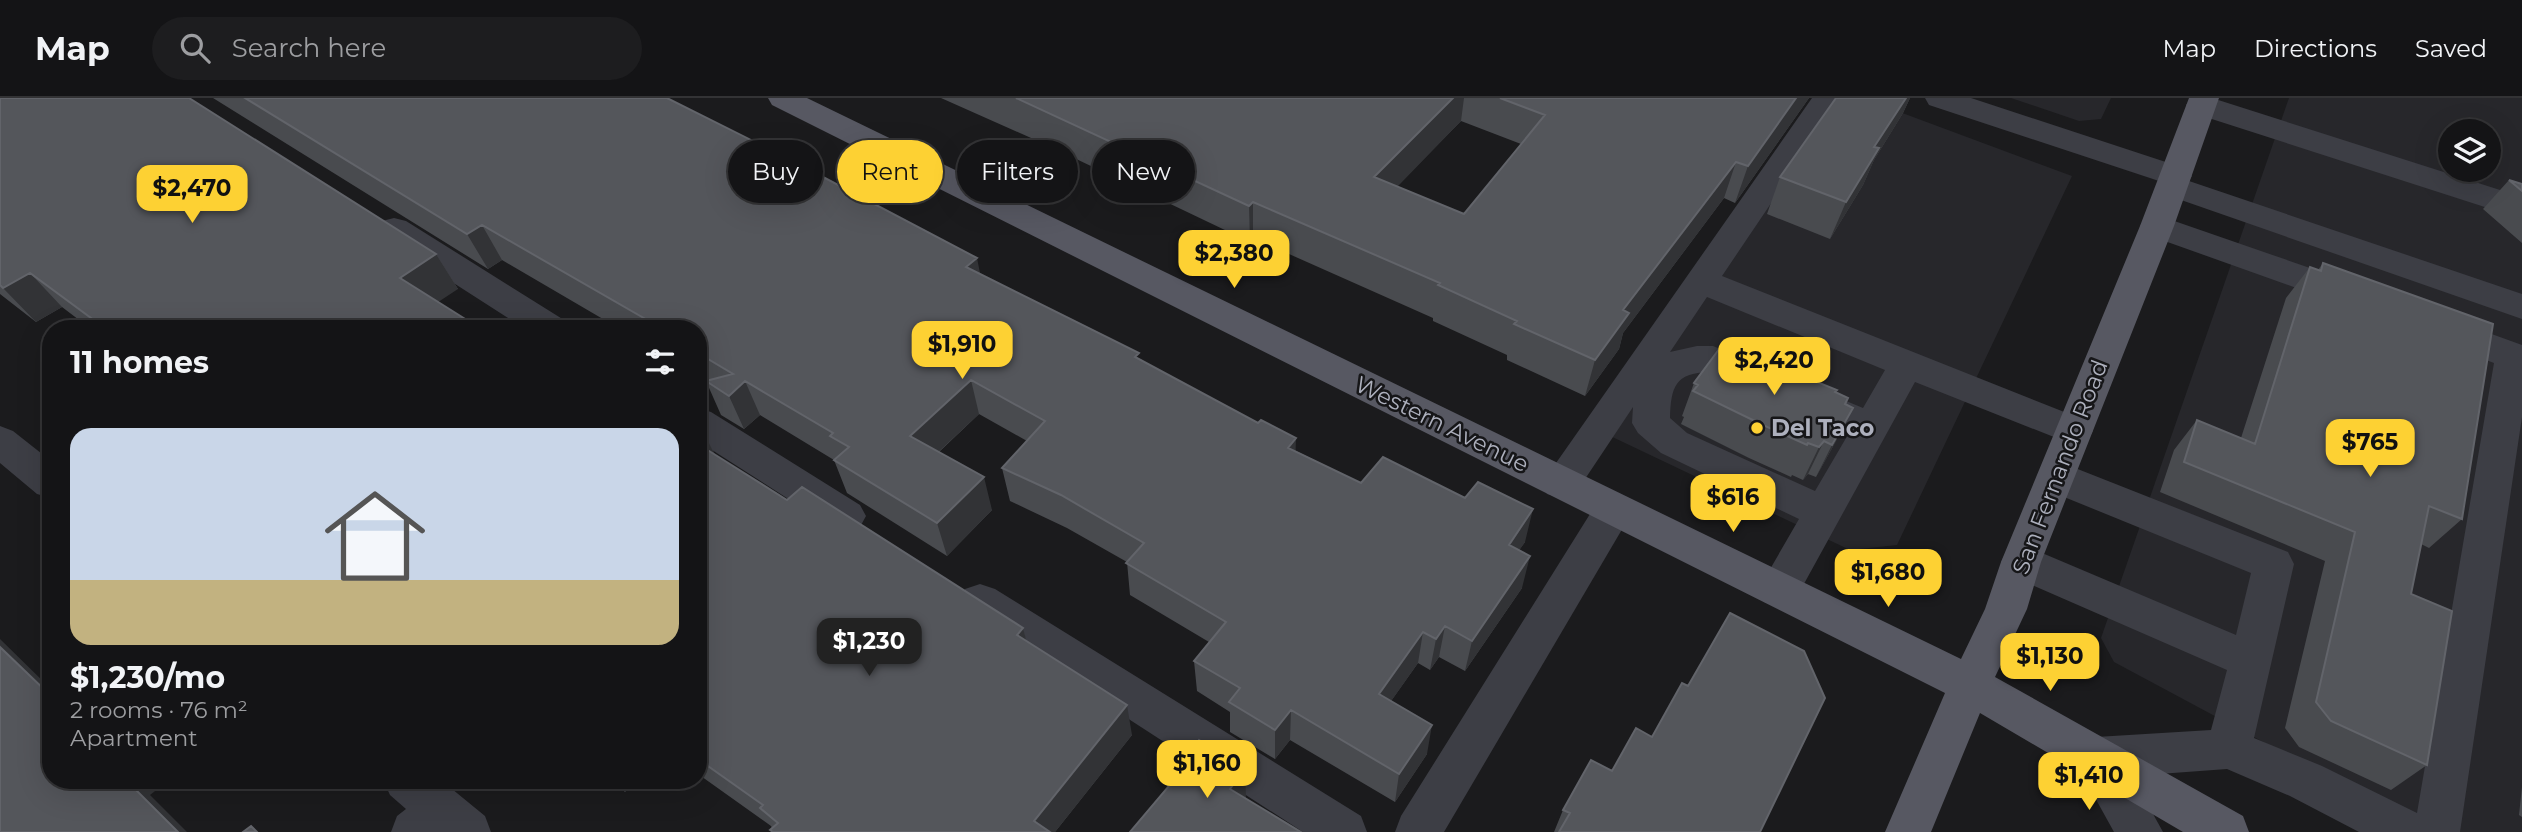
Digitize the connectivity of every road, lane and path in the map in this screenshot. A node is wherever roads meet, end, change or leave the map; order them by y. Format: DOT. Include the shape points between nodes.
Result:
graph roads {
  1 [pos="783,98"];
  2 [pos="1827,98"];
  3 [pos="1940,98"];
  4 [pos="2202,102"];
  5 [pos="2174,181"];
  6 [pos="2522,208"];
  7 [pos="364,210"];
  8 [pos="2157,226"];
  9 [pos="1700,281"];
  10 [pos="2375,304"];
  11 [pos="2522,307"];
  12 [pos="2412,318"];
  13 [pos="537,320"];
  14 [pos="1907,364"];
  15 [pos="2515,390"];
  16 [pos="1871,427"];
  17 [pos="707,428"];
  18 [pos="2074,432"];
  19 [pos="0,441"];
  20 [pos="42,476"];
  21 [pos="2056,477"];
  22 [pos="1562,483"];
  23 [pos="1614,509"];
  24 [pos="1822,512"];
  25 [pos="874,534"];
  26 [pos="2021,562"];
  27 [pos="945,579"];
  28 [pos="1779,590"];
  29 [pos="2250,661"];
  30 [pos="1970,685"];
  31 [pos="2229,749"];
  32 [pos="2096,758"];
  33 [pos="1344,832"];
  34 [pos="1418,832"];
  35 [pos="1908,832"];
  36 [pos="2140,832"];
  37 [pos="2226,832"];
  38 [pos="2406,832"];
  39 [pos="2437,832"];
  1 -- 22 [label="main road, Western Avenue"];
  2 -- 9 [label="street"];
  3 -- 5 [label="street"];
  4 -- 5 [label="main road, San Fernando Road"];
  4 -- 6 [label="street"];
  5 -- 8 [label="main road, San Fernando Road"];
  5 -- 11 [label="street"];
  7 -- 13 [label="street"];
  8 -- 10 [label="street"];
  8 -- 18 [label="main road, San Fernando Road"];
  9 -- 14 [label="street"];
  9 -- 22 [label="street"];
  12 -- 15 [label="street" via="2513,356"];
  14 -- 16 [label="street"];
  14 -- 18 [label="street"];
  15 -- 39 [label="street"];
  16 -- 24 [label="street"];
  16 -- 24 [label="street" via="1713,359 1687,358 1663,374 1651,397 1651,423 1674,443"];
  17 -- 25 [label="street"];
  18 -- 21 [label="main road, San Fernando Road"];
  19 -- 20 [label="street"];
  21 -- 26 [label="main road, San Fernando Road"];
  21 -- 29 [label="street" via="2274,564"];
  22 -- 23 [label="main road, Western Avenue"];
  23 -- 28 [label="main road, Western Avenue"];
  23 -- 34 [label="street"];
  24 -- 28 [label="street"];
  26 -- 29 [label="street"];
  26 -- 30 [label="main road, San Fernando Road" via="2006,609"];
  27 -- 33 [label="street"];
  28 -- 30 [label="main road, Western Avenue"];
  29 -- 31 [label="street"];
  30 -- 32 [label="main road, Western Avenue"];
  30 -- 35 [label="main road, San Fernando Road"];
  31 -- 32 [label="street"];
  31 -- 38 [label="street" via="2306,781"];
  32 -- 36 [label="street, Western Avenue"];
  32 -- 37 [label="main road, Western Avenue"];
}
